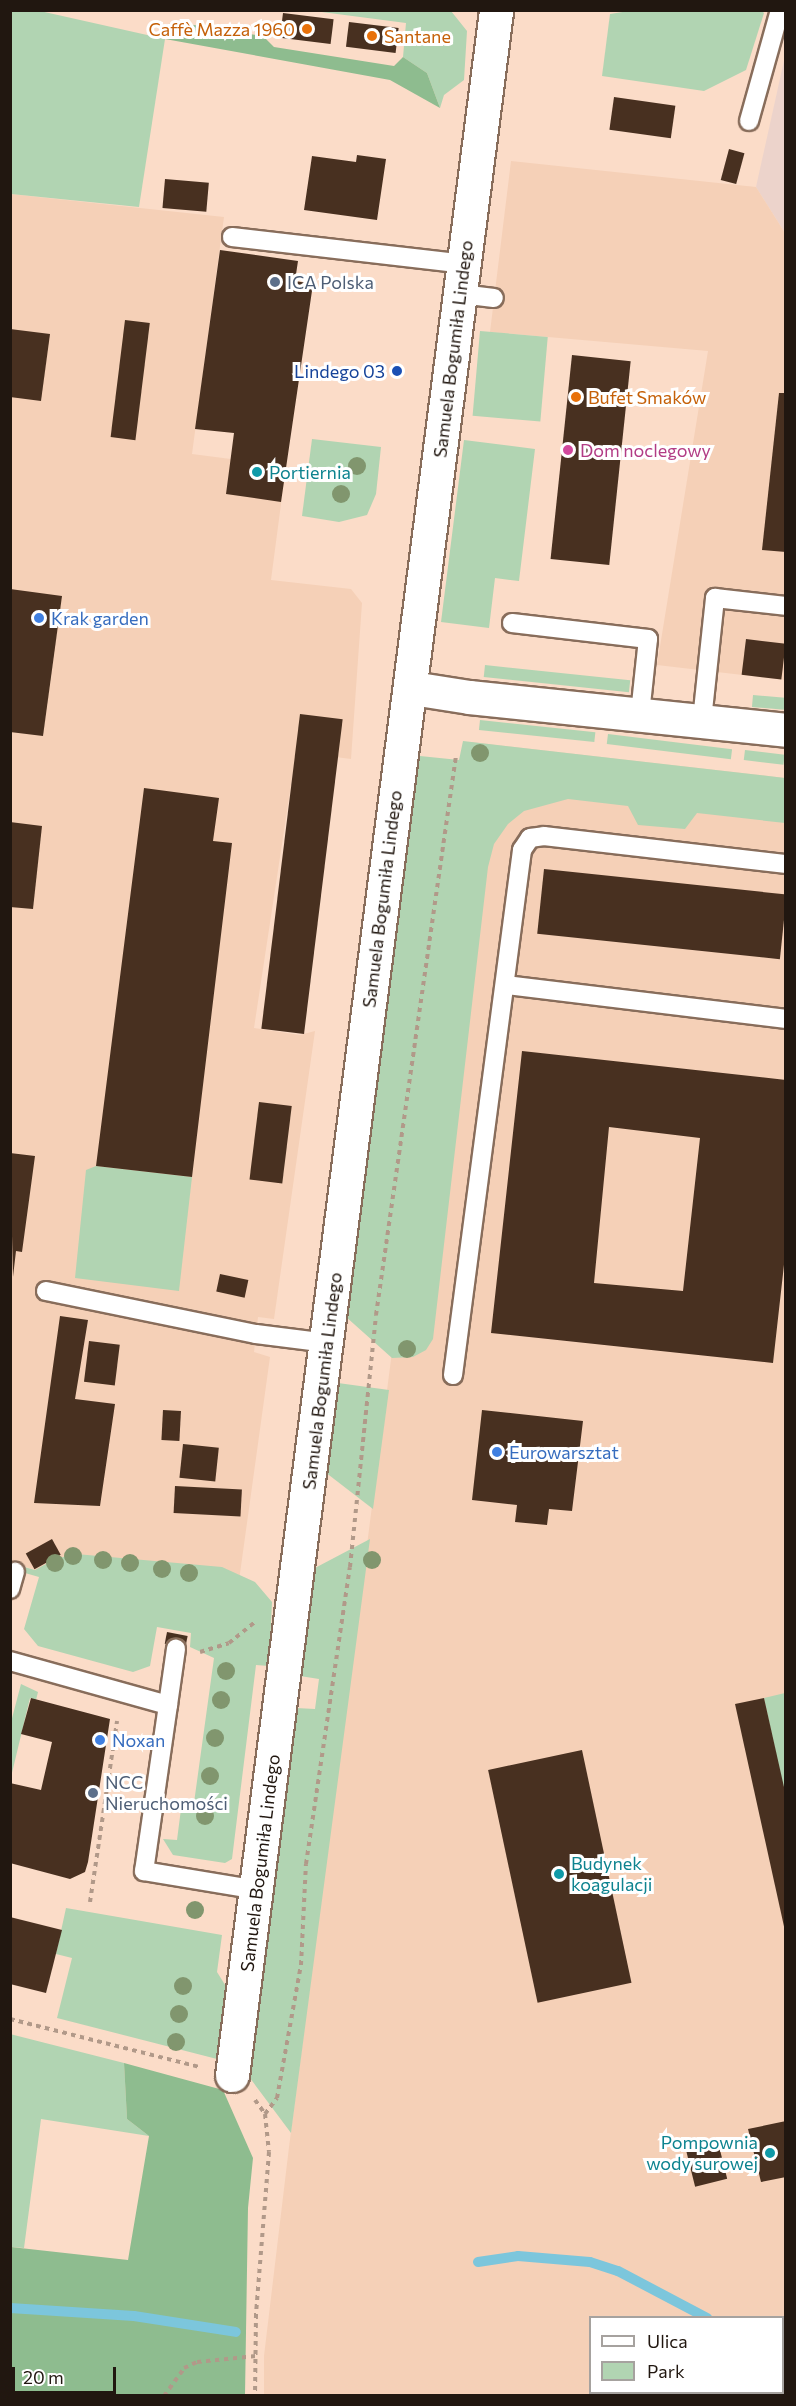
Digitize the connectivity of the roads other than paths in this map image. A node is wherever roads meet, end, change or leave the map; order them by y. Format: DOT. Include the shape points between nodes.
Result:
graph roads {
  1 [pos="496,10"];
  2 [pos="780,10"];
  3 [pos="749,121"];
  4 [pos="232,237"];
  5 [pos="463,279"];
  6 [pos="494,298"];
  7 [pos="786,606"];
  8 [pos="512,623"];
  9 [pos="412,688"];
  10 [pos="640,714"];
  11 [pos="702,720"];
  12 [pos="786,730"];
  13 [pos="786,864"];
  14 [pos="506,985"];
  15 [pos="786,1019"];
  16 [pos="46,1291"];
  17 [pos="327,1344"];
  18 [pos="453,1375"];
  19 [pos="176,1649"];
  20 [pos="10,1661"];
  21 [pos="168,1705"];
  22 [pos="257,1890"];
  23 [pos="232,2075"];
  1 -- 5 [label="street, Samuela Bogumiła Lindego"];
  2 -- 3 [label="lane"];
  4 -- 5 [label="lane"];
  5 -- 6 [label="lane"];
  5 -- 9 [label="street, Samuela Bogumiła Lindego"];
  7 -- 11 [label="lane" via="715,598"];
  8 -- 10 [label="lane" via="648,639"];
  9 -- 10 [label="street" via="469,698"];
  9 -- 17 [label="street, Samuela Bogumiła Lindego"];
  10 -- 11 [label="street"];
  11 -- 12 [label="street"];
  13 -- 14 [label="lane" via="544,836 530,838 522,850"];
  14 -- 15 [label="lane"];
  14 -- 18 [label="lane"];
  16 -- 17 [label="lane" via="256,1334"];
  17 -- 22 [label="street, Samuela Bogumiła Lindego"];
  19 -- 21 [label="lane"];
  20 -- 21 [label="lane"];
  21 -- 22 [label="lane" via="144,1871"];
  22 -- 23 [label="street, Samuela Bogumiła Lindego"];
}
